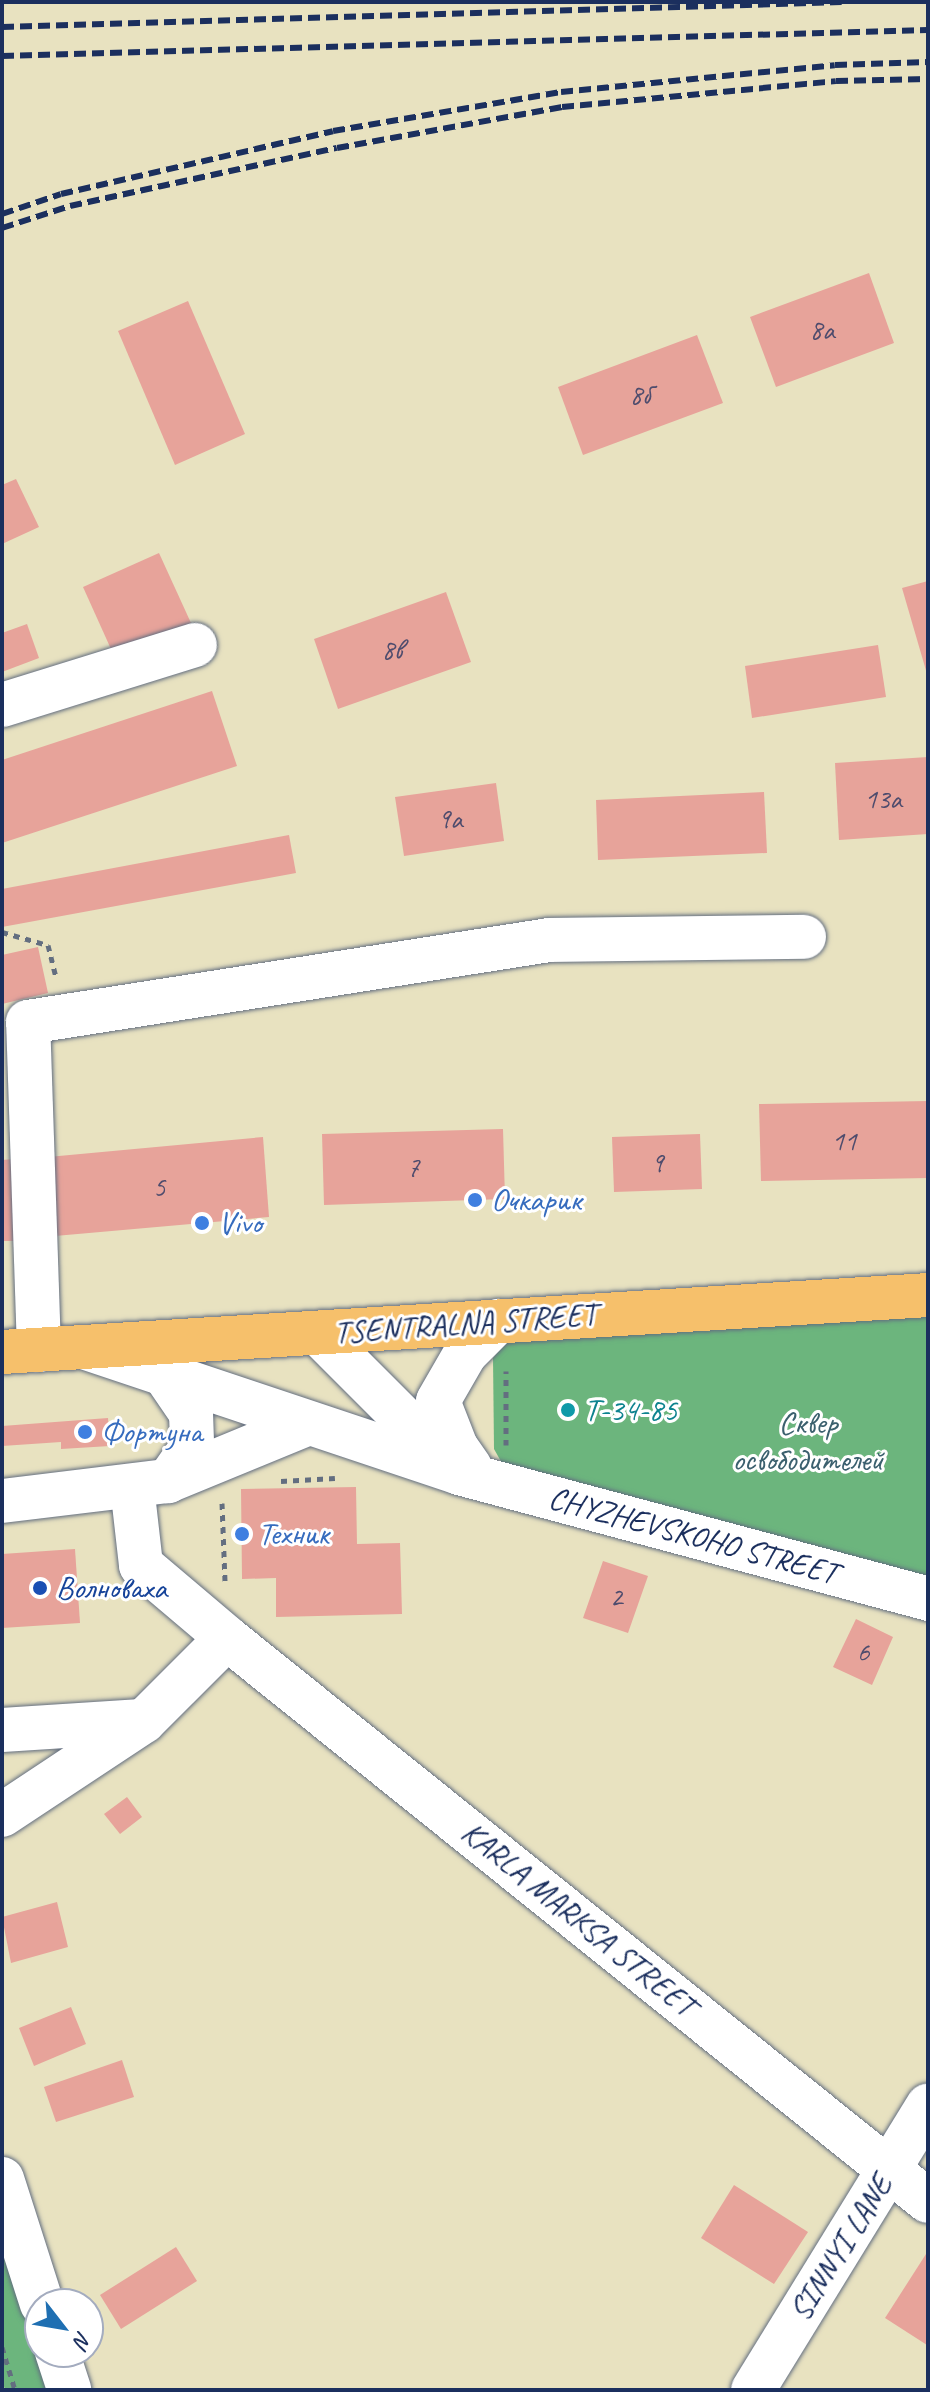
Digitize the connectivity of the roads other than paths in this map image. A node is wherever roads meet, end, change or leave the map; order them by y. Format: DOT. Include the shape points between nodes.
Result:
graph roads {
  1 [pos="195,645"];
  2 [pos="2,705"];
  3 [pos="804,937"];
  4 [pos="928,1295"];
  5 [pos="498,1321"];
  6 [pos="319,1334"];
  7 [pos="83,1347"];
  8 [pos="21,1351"];
  9 [pos="165,1375"];
  10 [pos="309,1423"];
  11 [pos="481,1467"];
  12 [pos="150,1483"];
  13 [pos="2,1501"];
  14 [pos="928,1599"];
  15 [pos="227,1638"];
  16 [pos="144,1721"];
  17 [pos="2,1730"];
  18 [pos="2,1815"];
  19 [pos="928,2106"];
  20 [pos="890,2169"];
  21 [pos="2,2179"];
  22 [pos="928,2201"];
  23 [pos="37,2288"];
  24 [pos="62,2368"];
  25 [pos="69,2390"];
  26 [pos="753,2390"];
  1 -- 2 [label="street"];
  3 -- 8 [label="street" via="549,940 28,1022"];
  4 -- 5 [label="main road, TSENTRALNA STREET"];
  5 -- 6 [label="main road, TSENTRALNA STREET"];
  5 -- 11 [label="street" via="465,1354 438,1401 456,1447"];
  6 -- 7 [label="main road, TSENTRALNA STREET"];
  6 -- 11 [label="street"];
  7 -- 8 [label="main road, TSENTRALNA STREET"];
  7 -- 9 [label="street, CHYZHEVSKOHO STREET"];
  9 -- 10 [label="street, CHYZHEVSKOHO STREET"];
  9 -- 12 [label="street" via="191,1413 192,1447"];
  10 -- 11 [label="street, CHYZHEVSKOHO STREET"];
  10 -- 12 [label="street"];
  11 -- 14 [label="street, CHYZHEVSKOHO STREET"];
  12 -- 13 [label="street"];
  12 -- 15 [label="street, KARLA MARKSA STREET" via="141,1565"];
  15 -- 16 [label="street"];
  15 -- 20 [label="street, KARLA MARKSA STREET"];
  16 -- 17 [label="street"];
  16 -- 18 [label="street"];
  19 -- 20 [label="street, SINNYI LANE"];
  20 -- 22 [label="street, KARLA MARKSA STREET"];
  20 -- 26 [label="street, SINNYI LANE"];
  21 -- 23 [label="street"];
  24 -- 25 [label="street"];
}
